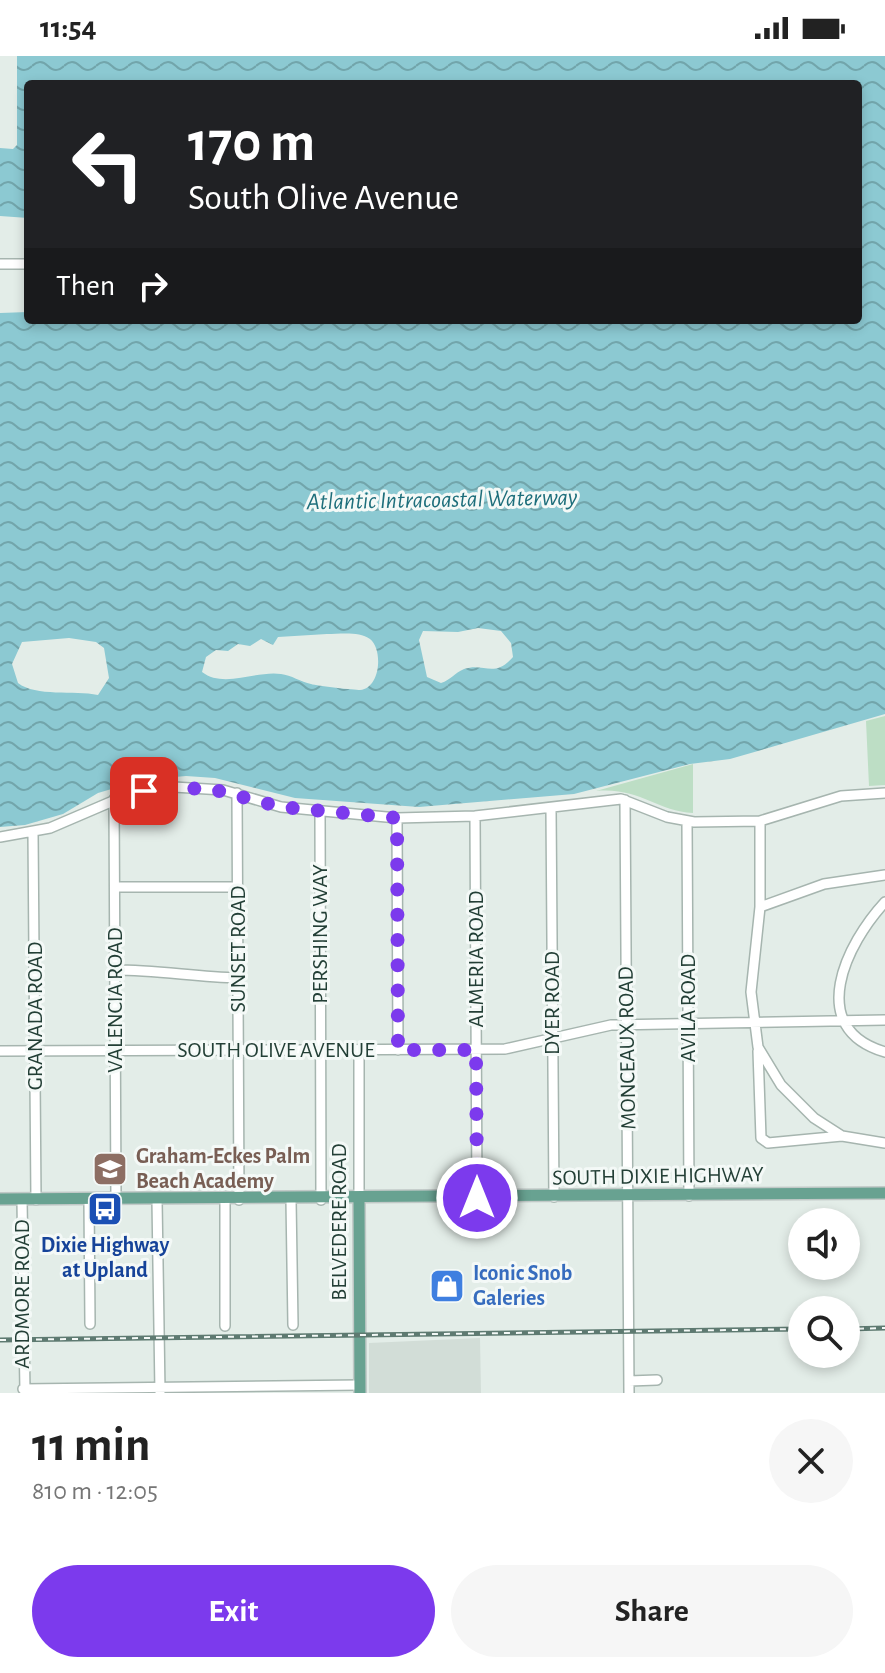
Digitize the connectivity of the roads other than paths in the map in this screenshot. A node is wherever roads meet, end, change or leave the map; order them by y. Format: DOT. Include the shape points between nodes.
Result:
graph roads {
  1 [pos="0,264"];
  2 [pos="24,264"];
  3 [pos="237,793"];
  4 [pos="885,793"];
  5 [pos="114,799"];
  6 [pos="625,800"];
  7 [pos="551,809"];
  8 [pos="320,811"];
  9 [pos="475,816"];
  10 [pos="397,818"];
  11 [pos="687,821"];
  12 [pos="760,821"];
  13 [pos="33,832"];
  14 [pos="0,837"];
  15 [pos="885,875"];
  16 [pos="115,887"];
  17 [pos="237,887"];
  18 [pos="885,902"];
  19 [pos="760,907"];
  20 [pos="115,970"];
  21 [pos="238,978"];
  22 [pos="845,1020"];
  23 [pos="885,1020"];
  24 [pos="753,1022"];
  25 [pos="626,1023"];
  26 [pos="688,1023"];
  27 [pos="553,1038"];
  28 [pos="758,1047"];
  29 [pos="238,1050"];
  30 [pos="320,1050"];
  31 [pos="359,1050"];
  32 [pos="398,1050"];
  33 [pos="476,1050"];
  34 [pos="0,1051"];
  35 [pos="35,1051"];
  36 [pos="116,1051"];
  37 [pos="885,1052"];
  38 [pos="842,1136"];
  39 [pos="885,1143"];
  40 [pos="885,1193"];
  41 [pos="628,1196"];
  42 [pos="689,1196"];
  43 [pos="554,1197"];
  44 [pos="477,1198"];
  45 [pos="0,1199"];
  46 [pos="22,1200"];
  47 [pos="36,1200"];
  48 [pos="89,1200"];
  49 [pos="116,1200"];
  50 [pos="157,1200"];
  51 [pos="225,1200"];
  52 [pos="239,1200"];
  53 [pos="291,1200"];
  54 [pos="321,1200"];
  55 [pos="359,1200"];
  56 [pos="90,1324"];
  57 [pos="293,1325"];
  58 [pos="225,1326"];
  59 [pos="657,1380"];
  60 [pos="629,1381"];
  61 [pos="293,1389"];
  62 [pos="360,1389"];
  63 [pos="90,1391"];
  64 [pos="158,1391"];
  65 [pos="225,1391"];
  66 [pos="23,1392"];
  67 [pos="629,1393"];
  1 -- 2 [label="street"];
  3 -- 5 [label="street" via="174,787"];
  3 -- 8 [label="street" via="281,807"];
  3 -- 17 [label="street, SUNSET ROAD"];
  4 -- 12 [label="street" via="841,796"];
  5 -- 13 [label="street"];
  5 -- 16 [label="street, VALENCIA ROAD"];
  6 -- 7 [label="street"];
  6 -- 11 [label="street"];
  6 -- 25 [label="street, MONCEAUX ROAD"];
  7 -- 9 [label="street"];
  7 -- 27 [label="street, DYER ROAD"];
  8 -- 10 [label="street"];
  8 -- 30 [label="street, PERSHING WAY"];
  9 -- 10 [label="street"];
  9 -- 33 [label="street, ALMERIA ROAD"];
  10 -- 32 [label="street"];
  11 -- 12 [label="street"];
  11 -- 26 [label="street, AVILA ROAD"];
  12 -- 19 [label="street"];
  13 -- 14 [label="street"];
  13 -- 35 [label="street, GRANADA ROAD"];
  15 -- 19 [label="street" via="824,884"];
  16 -- 17 [label="street"];
  16 -- 20 [label="street, VALENCIA ROAD"];
  17 -- 21 [label="street, SUNSET ROAD"];
  18 -- 22 [label="street" via="846,957 840,983"];
  19 -- 24 [label="street" via="751,973"];
  20 -- 21 [label="street"];
  20 -- 36 [label="street, VALENCIA ROAD"];
  21 -- 29 [label="street, SUNSET ROAD"];
  22 -- 23 [label="street, SOUTH OLIVE AVENUE"];
  22 -- 24 [label="street, SOUTH OLIVE AVENUE"];
  22 -- 37 [label="street" via="862,1041"];
  24 -- 26 [label="street, SOUTH OLIVE AVENUE"];
  24 -- 28 [label="street"];
  25 -- 26 [label="street, SOUTH OLIVE AVENUE"];
  25 -- 27 [label="street, SOUTH OLIVE AVENUE"];
  25 -- 41 [label="street, MONCEAUX ROAD"];
  26 -- 42 [label="street, AVILA ROAD"];
  27 -- 33 [label="street, SOUTH OLIVE AVENUE" via="515,1048"];
  27 -- 43 [label="street, DYER ROAD"];
  28 -- 38 [label="street" via="792,1097"];
  28 -- 38 [label="street" via="761,1138 768,1143"];
  29 -- 30 [label="street, SOUTH OLIVE AVENUE"];
  29 -- 36 [label="street, SOUTH OLIVE AVENUE"];
  29 -- 52 [label="street, SUNSET ROAD"];
  30 -- 31 [label="street, SOUTH OLIVE AVENUE"];
  30 -- 54 [label="street, PERSHING WAY"];
  31 -- 32 [label="street, SOUTH OLIVE AVENUE"];
  31 -- 55 [label="street, BELVEDERE ROAD"];
  32 -- 33 [label="street, SOUTH OLIVE AVENUE"];
  33 -- 44 [label="street, ALMERIA ROAD"];
  34 -- 35 [label="street, SOUTH OLIVE AVENUE"];
  35 -- 36 [label="street, SOUTH OLIVE AVENUE"];
  35 -- 47 [label="street, GRANADA ROAD"];
  36 -- 49 [label="street, VALENCIA ROAD"];
  38 -- 39 [label="street"];
  40 -- 42 [label="main road, SOUTH DIXIE HIGHWAY"];
  41 -- 42 [label="main road, SOUTH DIXIE HIGHWAY"];
  41 -- 43 [label="main road, SOUTH DIXIE HIGHWAY"];
  41 -- 60 [label="street, MONCEAUX ROAD"];
  43 -- 44 [label="main road, SOUTH DIXIE HIGHWAY"];
  44 -- 55 [label="main road, SOUTH DIXIE HIGHWAY"];
  45 -- 46 [label="main road, SOUTH DIXIE HIGHWAY"];
  46 -- 47 [label="main road, SOUTH DIXIE HIGHWAY"];
  46 -- 66 [label="street, ARDMORE ROAD"];
  47 -- 48 [label="main road, SOUTH DIXIE HIGHWAY"];
  48 -- 49 [label="main road, SOUTH DIXIE HIGHWAY"];
  48 -- 56 [label="street"];
  49 -- 50 [label="main road, SOUTH DIXIE HIGHWAY"];
  50 -- 51 [label="main road, SOUTH DIXIE HIGHWAY"];
  50 -- 64 [label="street"];
  51 -- 52 [label="main road, SOUTH DIXIE HIGHWAY"];
  51 -- 58 [label="street"];
  52 -- 53 [label="main road, SOUTH DIXIE HIGHWAY"];
  53 -- 54 [label="main road, SOUTH DIXIE HIGHWAY"];
  53 -- 57 [label="street"];
  54 -- 55 [label="main road, SOUTH DIXIE HIGHWAY"];
  55 -- 62 [label="main road, BELVEDERE ROAD"];
  59 -- 60 [label="street"];
  60 -- 67 [label="street, MONCEAUX ROAD"];
  61 -- 62 [label="street"];
  61 -- 65 [label="street"];
  63 -- 64 [label="street"];
  63 -- 66 [label="street"];
  64 -- 65 [label="street"];
}
